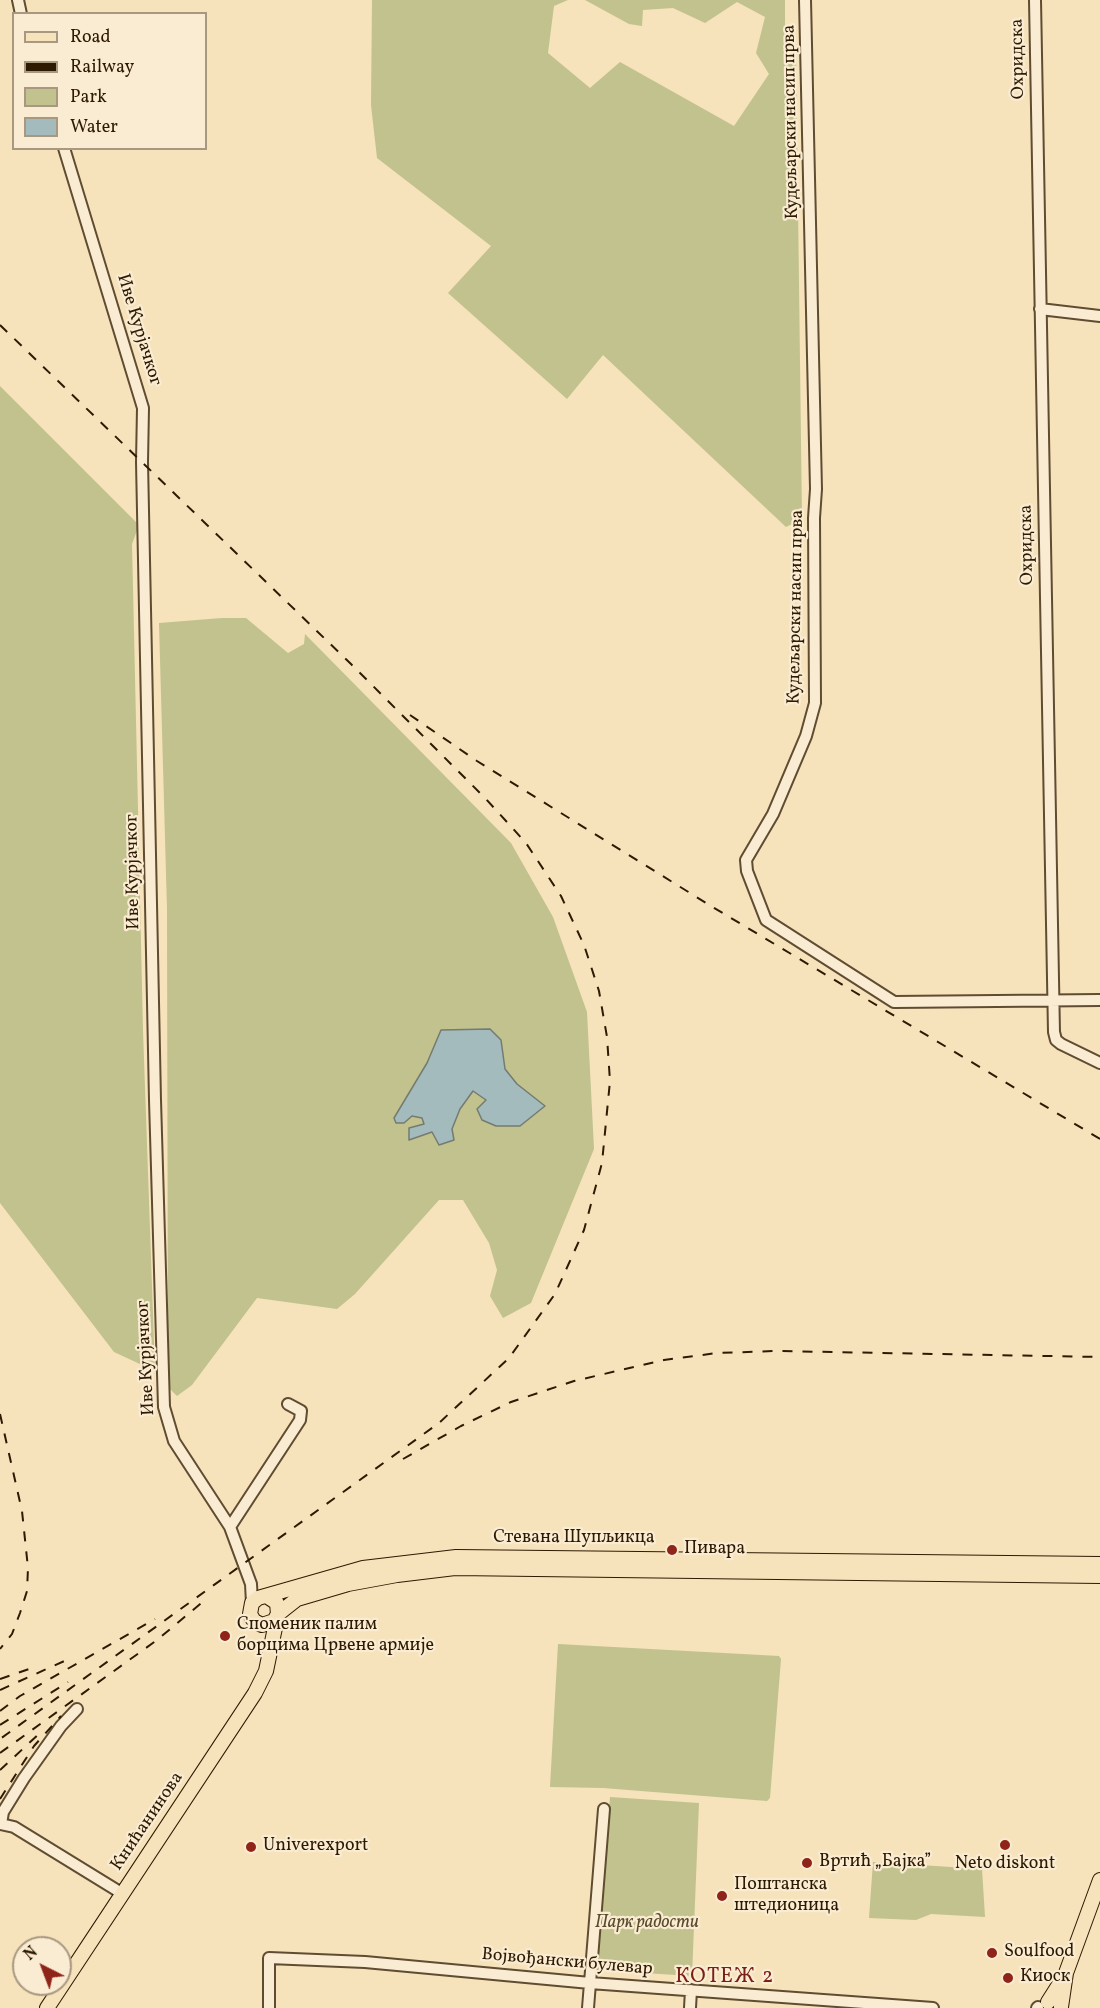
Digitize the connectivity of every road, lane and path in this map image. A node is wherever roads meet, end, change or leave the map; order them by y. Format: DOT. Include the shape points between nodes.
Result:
graph roads {
  1 [pos="805,0"];
  2 [pos="1035,0"];
  3 [pos="65,150"];
  4 [pos="1040,309"];
  5 [pos="1100,316"];
  6 [pos="1100,1000"];
  7 [pos="1053,1001"];
  8 [pos="1100,1063"];
  9 [pos="288,1404"];
  10 [pos="230,1527"];
  11 [pos="1100,1564"];
  12 [pos="1100,1576"];
  13 [pos="251,1584"];
  14 [pos="267,1597"];
  15 [pos="252,1603"];
  16 [pos="277,1616"];
  17 [pos="258,1624"];
  18 [pos="271,1652"];
  19 [pos="77,1709"];
  20 [pos="604,1809"];
  21 [pos="1,1824"];
  22 [pos="1100,1880"];
  23 [pos="123,1894"];
  24 [pos="590,1983"];
  25 [pos="691,1990"];
  26 [pos="1047,2007"];
  27 [pos="47,2008"];
  28 [pos="269,2008"];
  29 [pos="588,2008"];
  30 [pos="690,2008"];
  31 [pos="933,2008"];
  1 -- 7 [label="street, Кудељарски насип прва" via="816,489 815,703 806,736 773,814 746,860 747,871 766,920 894,1002"];
  2 -- 4 [label="street, Охридска"];
  3 -- 10 [label="street, Иве Курјачког" via="143,408 154,1100 164,1407 174,1441"];
  4 -- 5 [label="street"];
  4 -- 7 [label="street, Охридска"];
  6 -- 7 [label="street, Кудељарски насип прва"];
  7 -- 8 [label="street, Охридска" via="1056,1040"];
  9 -- 10 [label="street" via="301,1411 300,1420"];
  10 -- 13 [label="street, Иве Курјачког"];
  11 -- 14 [label="main road, Стевана Шупљикца" via="456,1557 363,1568"];
  12 -- 16 [label="main road, Стевана Шупљикца" via="455,1568 348,1584 297,1599"];
  13 -- 14 [label="street"];
  13 -- 15 [label="street"];
  14 -- 15 [label="main road"];
  14 -- 16 [label="main road" via="277,1603"];
  15 -- 17 [label="main road" via="250,1614"];
  16 -- 17 [label="main road" via="270,1624"];
  16 -- 18 [label="main road, Книћанинова"];
  17 -- 18 [label="main road"];
  18 -- 23 [label="main road, Книћанинова" via="255,1693"];
  19 -- 21 [label="street" via="24,1778 3,1812"];
  20 -- 24 [label="street"];
  21 -- 23 [label="street" via="14,1827"];
  22 -- 26 [label="main road" via="1066,1974"];
  23 -- 27 [label="main road, Книћанинова"];
  24 -- 25 [label="street, Војвођански булевар"];
  24 -- 28 [label="street, Војвођански булевар" via="377,1963 269,1958"];
  24 -- 29 [label="street"];
  25 -- 30 [label="street"];
  25 -- 31 [label="street, Војвођански булевар"];
}
